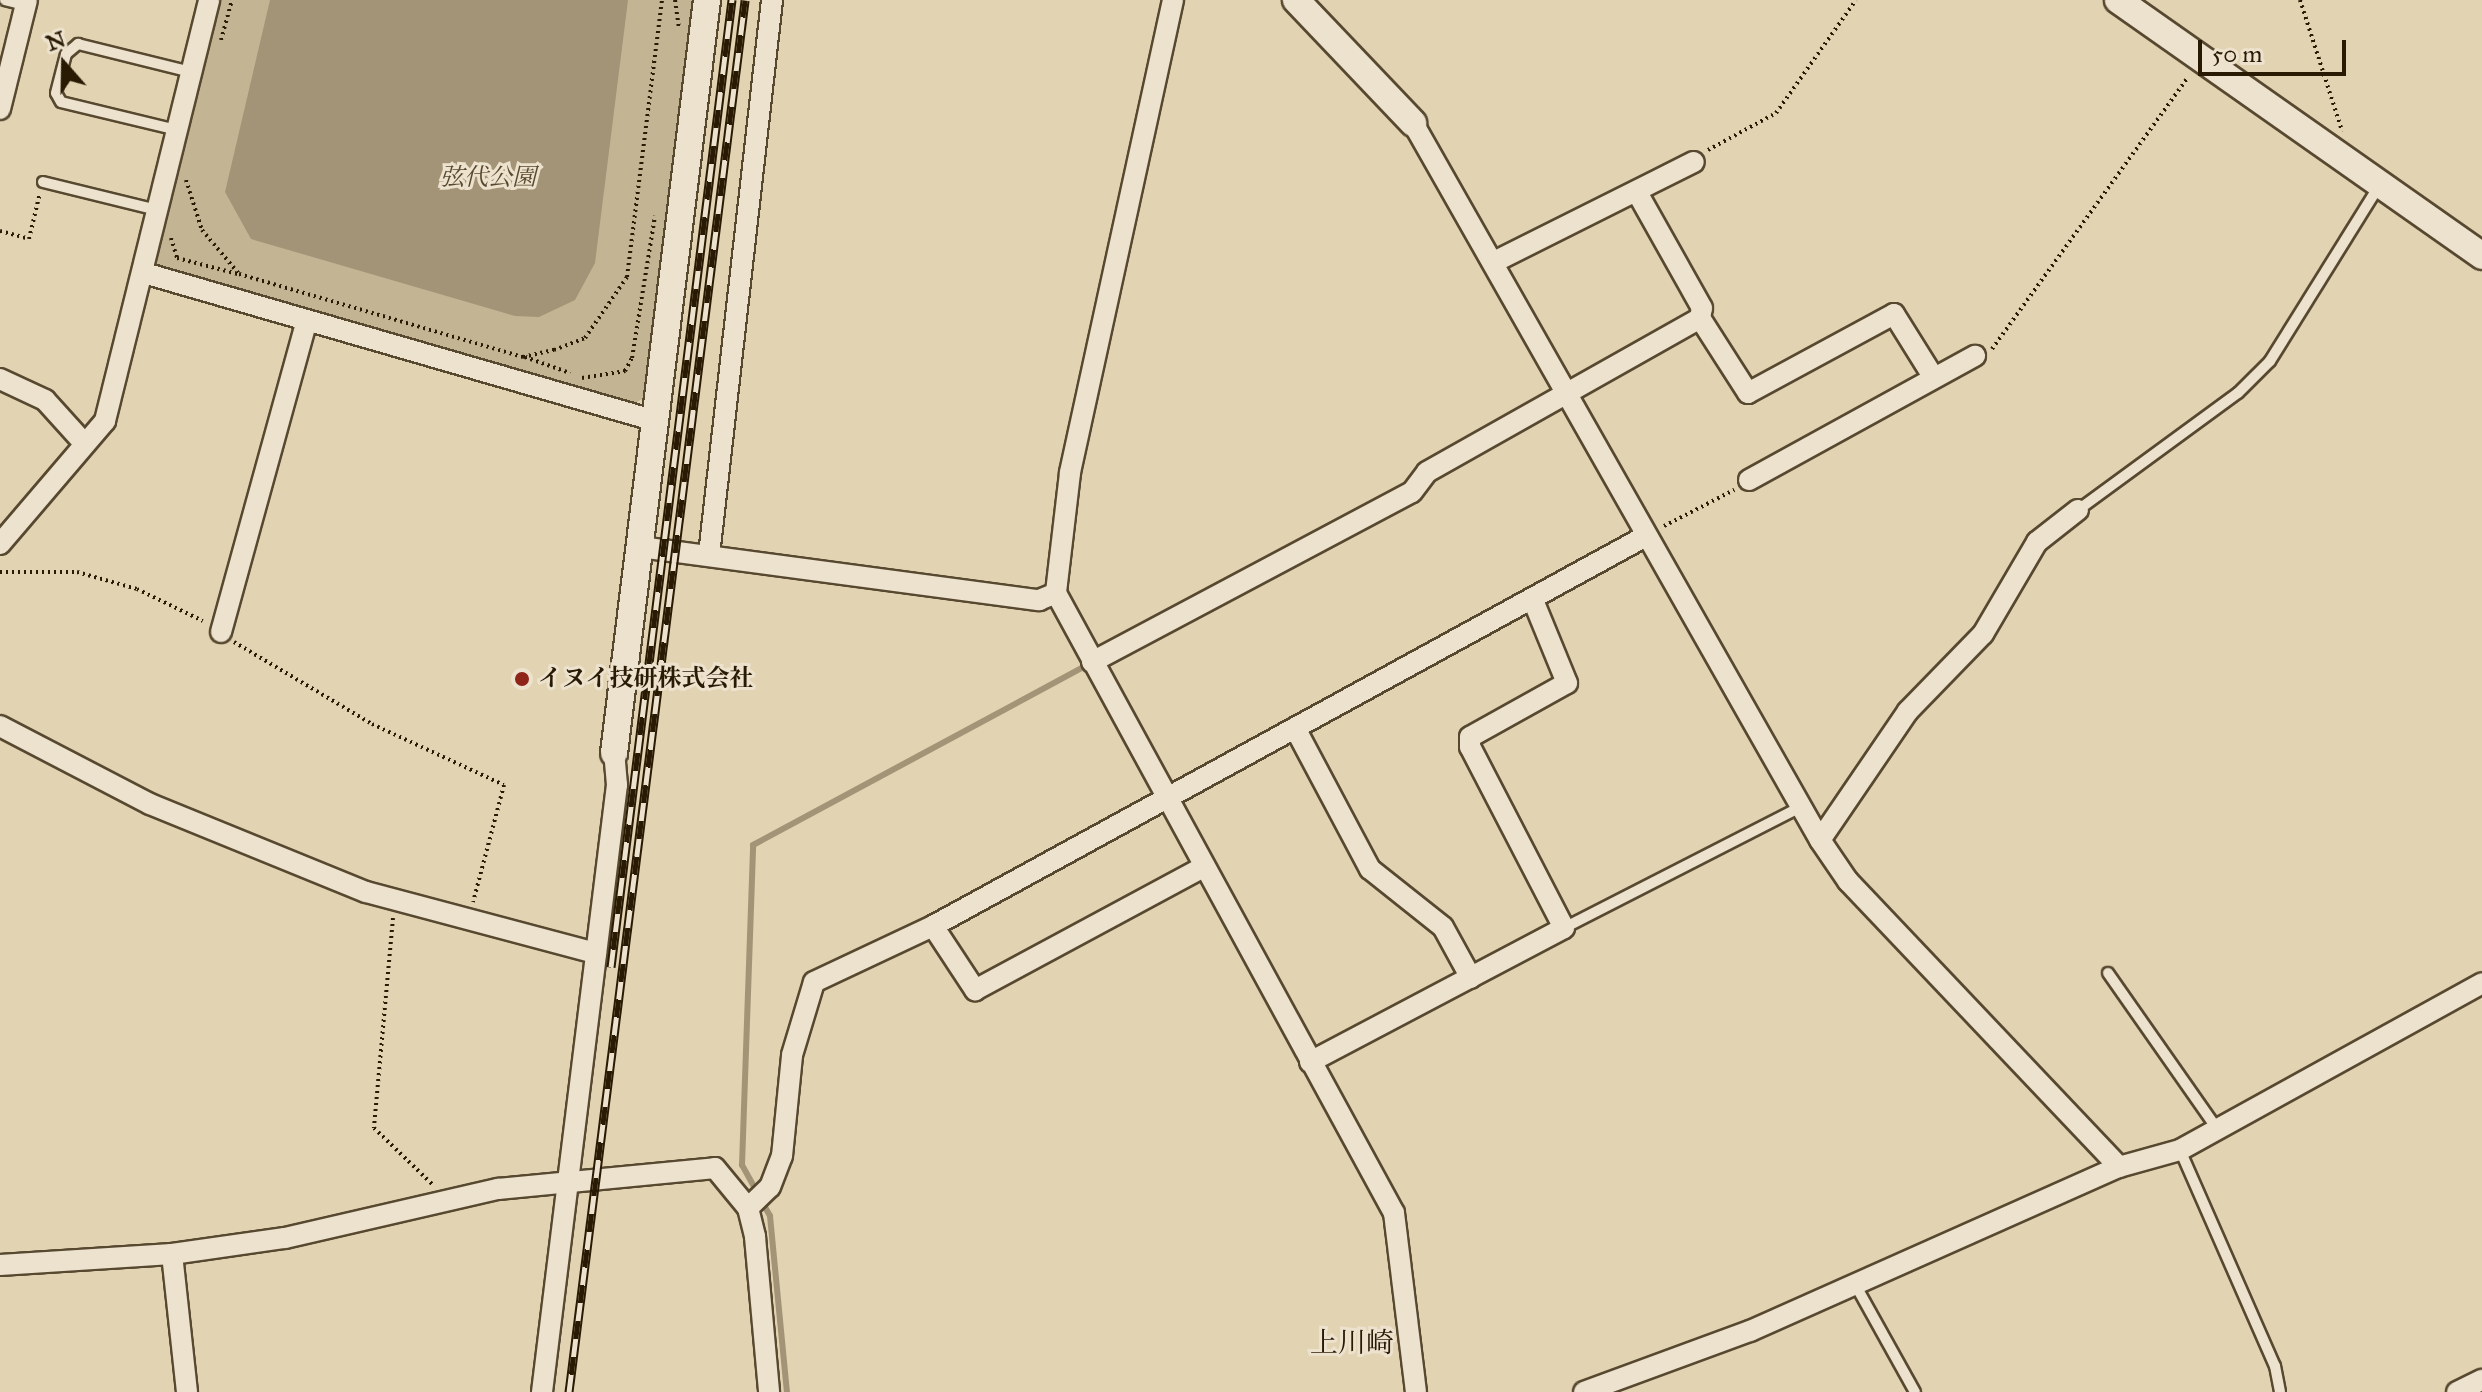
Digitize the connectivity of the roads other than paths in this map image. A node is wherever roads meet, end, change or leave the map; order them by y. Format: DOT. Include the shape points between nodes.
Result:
graph roads {
  1 [pos="209,0"];
  2 [pos="707,0"];
  3 [pos="772,0"];
  4 [pos="1173,0"];
  5 [pos="1296,0"];
  6 [pos="2118,0"];
  7 [pos="19,2"];
  8 [pos="191,72"];
  9 [pos="3,87"];
  10 [pos="0,109"];
  11 [pos="1413,123"];
  12 [pos="177,130"];
  13 [pos="1694,162"];
  14 [pos="43,182"];
  15 [pos="2380,185"];
  16 [pos="1637,192"];
  17 [pos="157,210"];
  18 [pos="2482,256"];
  19 [pos="1496,261"];
  20 [pos="144,273"];
  21 [pos="1700,318"];
  22 [pos="306,323"];
  23 [pos="1975,356"];
  24 [pos="1934,378"];
  25 [pos="0,379"];
  26 [pos="1567,390"];
  27 [pos="656,421"];
  28 [pos="83,442"];
  29 [pos="1749,480"];
  30 [pos="2078,510"];
  31 [pos="1646,536"];
  32 [pos="0,544"];
  33 [pos="640,547"];
  34 [pos="709,555"];
  35 [pos="1056,593"];
  36 [pos="1533,600"];
  37 [pos="221,632"];
  38 [pos="1092,662"];
  39 [pos="0,726"];
  40 [pos="1295,728"];
  41 [pos="614,753"];
  42 [pos="1166,797"];
  43 [pos="1799,808"];
  44 [pos="1820,840"];
  45 [pos="1203,867"];
  46 [pos="933,926"];
  47 [pos="1564,928"];
  48 [pos="596,953"];
  49 [pos="2108,973"];
  50 [pos="1471,978"];
  51 [pos="2482,983"];
  52 [pos="1310,1062"];
  53 [pos="2218,1130"];
  54 [pos="2180,1150"];
  55 [pos="2119,1167"];
  56 [pos="566,1182"];
  57 [pos="748,1208"];
  58 [pos="172,1254"];
  59 [pos="0,1265"];
  60 [pos="1856,1286"];
  61 [pos="2482,1380"];
  62 [pos="187,1392"];
  63 [pos="542,1392"];
  64 [pos="769,1392"];
  65 [pos="1416,1392"];
  66 [pos="1584,1392"];
  67 [pos="1915,1392"];
  68 [pos="2280,1392"];
  69 [pos="2457,1392"];
  1 -- 8 [label="street"];
  2 -- 27 [label="street"];
  3 -- 34 [label="street"];
  4 -- 35 [label="street" via="1070,473"];
  5 -- 11 [label="street"];
  6 -- 15 [label="street"];
  7 -- 9 [label="street"];
  8 -- 12 [label="street"];
  8 -- 12 [label="lane" via="78,44 66,54 61,102"];
  9 -- 10 [label="street"];
  11 -- 19 [label="street"];
  12 -- 17 [label="street"];
  13 -- 16 [label="street"];
  14 -- 17 [label="lane"];
  15 -- 18 [label="street"];
  15 -- 30 [label="lane" via="2270,361 2238,393"];
  16 -- 19 [label="street"];
  16 -- 21 [label="street" via="1702,308"];
  17 -- 20 [label="street"];
  19 -- 26 [label="street"];
  20 -- 22 [label="street"];
  20 -- 28 [label="street" via="105,421"];
  21 -- 24 [label="street" via="1748,393 1894,314"];
  21 -- 26 [label="street"];
  22 -- 27 [label="street"];
  22 -- 37 [label="street"];
  23 -- 24 [label="street"];
  24 -- 29 [label="street"];
  25 -- 28 [label="street" via="45,400"];
  26 -- 31 [label="street"];
  26 -- 38 [label="street" via="1427,472 1412,492"];
  27 -- 33 [label="street"];
  28 -- 32 [label="street"];
  30 -- 44 [label="street" via="2037,542 1983,634 1908,711"];
  31 -- 36 [label="street"];
  31 -- 43 [label="street"];
  33 -- 34 [label="street"];
  33 -- 41 [label="street"];
  34 -- 35 [label="street" via="1039,600"];
  35 -- 38 [label="street"];
  36 -- 40 [label="street"];
  36 -- 47 [label="street" via="1567,683 1470,737 1470,747"];
  38 -- 42 [label="street"];
  39 -- 48 [label="street" via="150,804 395,901"];
  40 -- 42 [label="street"];
  40 -- 50 [label="street" via="1370,869 1443,927"];
  41 -- 48 [label="street" via="617,785"];
  42 -- 45 [label="street"];
  42 -- 46 [label="street"];
  43 -- 44 [label="street"];
  43 -- 47 [label="lane"];
  44 -- 55 [label="street" via="1848,881"];
  45 -- 46 [label="street" via="975,990"];
  45 -- 52 [label="street"];
  46 -- 57 [label="street" via="807,989 782,1156 770,1187"];
  47 -- 50 [label="street"];
  48 -- 56 [label="street"];
  49 -- 53 [label="lane"];
  50 -- 52 [label="street"];
  51 -- 53 [label="street"];
  52 -- 65 [label="street" via="1394,1213"];
  53 -- 54 [label="street"];
  54 -- 55 [label="street"];
  54 -- 68 [label="lane" via="2275,1366"];
  55 -- 60 [label="street"];
  56 -- 57 [label="street" via="715,1168"];
  56 -- 58 [label="street" via="448,1200 285,1238"];
  56 -- 63 [label="street"];
  57 -- 64 [label="street"];
  58 -- 59 [label="street"];
  58 -- 62 [label="street"];
  60 -- 66 [label="street"];
  60 -- 67 [label="lane"];
  61 -- 69 [label="street"];
}
